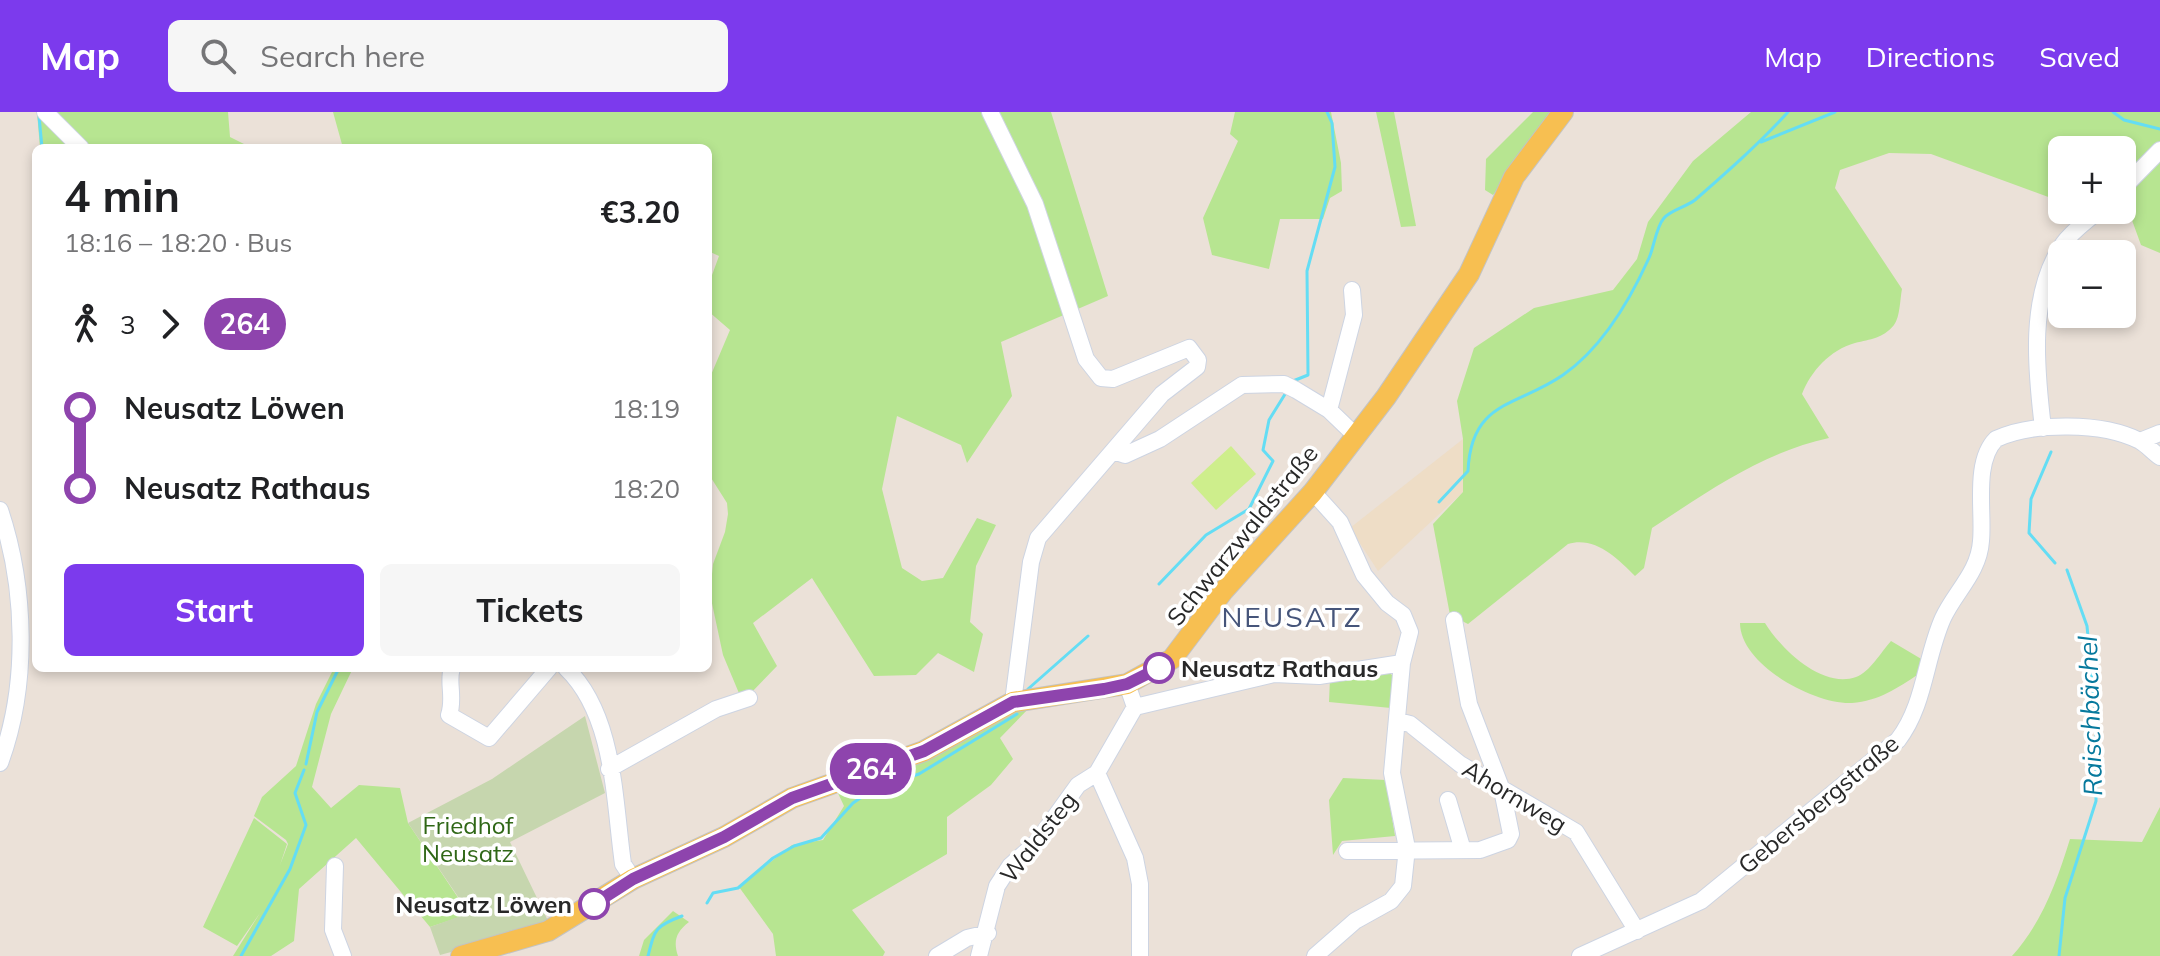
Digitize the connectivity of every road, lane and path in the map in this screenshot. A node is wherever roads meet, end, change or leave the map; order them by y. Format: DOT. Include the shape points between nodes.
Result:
graph roads {
  1 [pos="45,112"];
  2 [pos="990,112"];
  3 [pos="1563,112"];
  4 [pos="77,144"];
  5 [pos="2160,150"];
  6 [pos="2136,175"];
  7 [pos="2083,224"];
  8 [pos="1352,290"];
  9 [pos="1329,410"];
  10 [pos="2043,428"];
  11 [pos="2160,433"];
  12 [pos="1355,435"];
  13 [pos="2140,441"];
  14 [pos="1113,451"];
  15 [pos="2160,457"];
  16 [pos="1313,492"];
  17 [pos="0,510"];
  18 [pos="1454,620"];
  19 [pos="1402,663"];
  20 [pos="451,672"];
  21 [pos="546,672"];
  22 [pos="570,672"];
  23 [pos="1127,684"];
  24 [pos="749,698"];
  25 [pos="1013,702"];
  26 [pos="1135,707"];
  27 [pos="1398,721"];
  28 [pos="0,763"];
  29 [pos="609,769"];
  30 [pos="1097,773"];
  31 [pos="1502,790"];
  32 [pos="1448,800"];
  33 [pos="1462,847"];
  34 [pos="1407,848"];
  35 [pos="1347,851"];
  36 [pos="335,866"];
  37 [pos="633,879"];
  38 [pos="1637,931"];
  39 [pos="988,933"];
  40 [pos="343,956"];
  41 [pos="461,956"];
  42 [pos="937,956"];
  43 [pos="979,956"];
  44 [pos="1140,956"];
  45 [pos="1315,956"];
  46 [pos="1580,956"];
  1 -- 4 [label="street"];
  2 -- 14 [label="street" via="1035,204 1086,359 1101,378 1113,379 1189,348 1196,353 1197,367 1162,394"];
  3 -- 12 [label="main road, Schwarzwaldstraße" via="1514,177 1451,305"];
  5 -- 6 [label="street"];
  7 -- 10 [label="street" via="2064,241 2047,278 2038,325"];
  8 -- 9 [label="street" via="1354,315"];
  9 -- 12 [label="street"];
  9 -- 14 [label="street" via="1290,387 1242,385 1160,439 1125,455"];
  10 -- 13 [label="street, Gebersbergstraße" via="2096,429"];
  10 -- 38 [label="street, Gebersbergstraße" via="2006,434 1990,445 1981,545 1968,580 1944,617 1914,714 1898,740 1701,901"];
  11 -- 13 [label="street"];
  12 -- 16 [label="main road, Schwarzwaldstraße"];
  13 -- 15 [label="street"];
  14 -- 25 [label="street" via="1038,538"];
  16 -- 19 [label="street" via="1340,522 1364,575 1407,622 1409,647"];
  16 -- 23 [label="main road, Schwarzwaldstraße" via="1224,590 1178,654"];
  17 -- 28 [label="street" via="19,596 16,708"];
  18 -- 31 [label="street" via="1469,704"];
  19 -- 26 [label="street" via="1319,676 1274,674"];
  19 -- 27 [label="street"];
  20 -- 21 [label="street" via="454,699 449,715 489,738"];
  22 -- 29 [label="street" via="591,703"];
  23 -- 25 [label="main road, Schwarzwaldstraße"];
  23 -- 26 [label="street"];
  24 -- 29 [label="street" via="716,709"];
  25 -- 37 [label="main road, Schwarzwaldstraße" via="924,751 814,787"];
  26 -- 30 [label="street, Waldsteg"];
  27 -- 31 [label="street, Ahornweg" via="1410,724"];
  27 -- 34 [label="street" via="1392,773"];
  29 -- 37 [label="street" via="623,864"];
  30 -- 39 [label="street, Waldsteg" via="1078,785 1037,842 1010,866 997,886"];
  30 -- 44 [label="street" via="1135,858"];
  31 -- 33 [label="street" via="1511,827 1508,840 1480,850"];
  31 -- 38 [label="street, Ahornweg" via="1576,832"];
  32 -- 33 [label="street"];
  33 -- 34 [label="street"];
  34 -- 35 [label="street"];
  34 -- 45 [label="street" via="1403,886 1391,901 1355,921"];
  36 -- 40 [label="street" via="333,930"];
  37 -- 41 [label="main road, Schwarzwaldstraße" via="548,931"];
  38 -- 46 [label="street, Gebersbergstraße"];
  39 -- 42 [label="street" via="967,938"];
  39 -- 43 [label="street, Waldsteg"];
}
